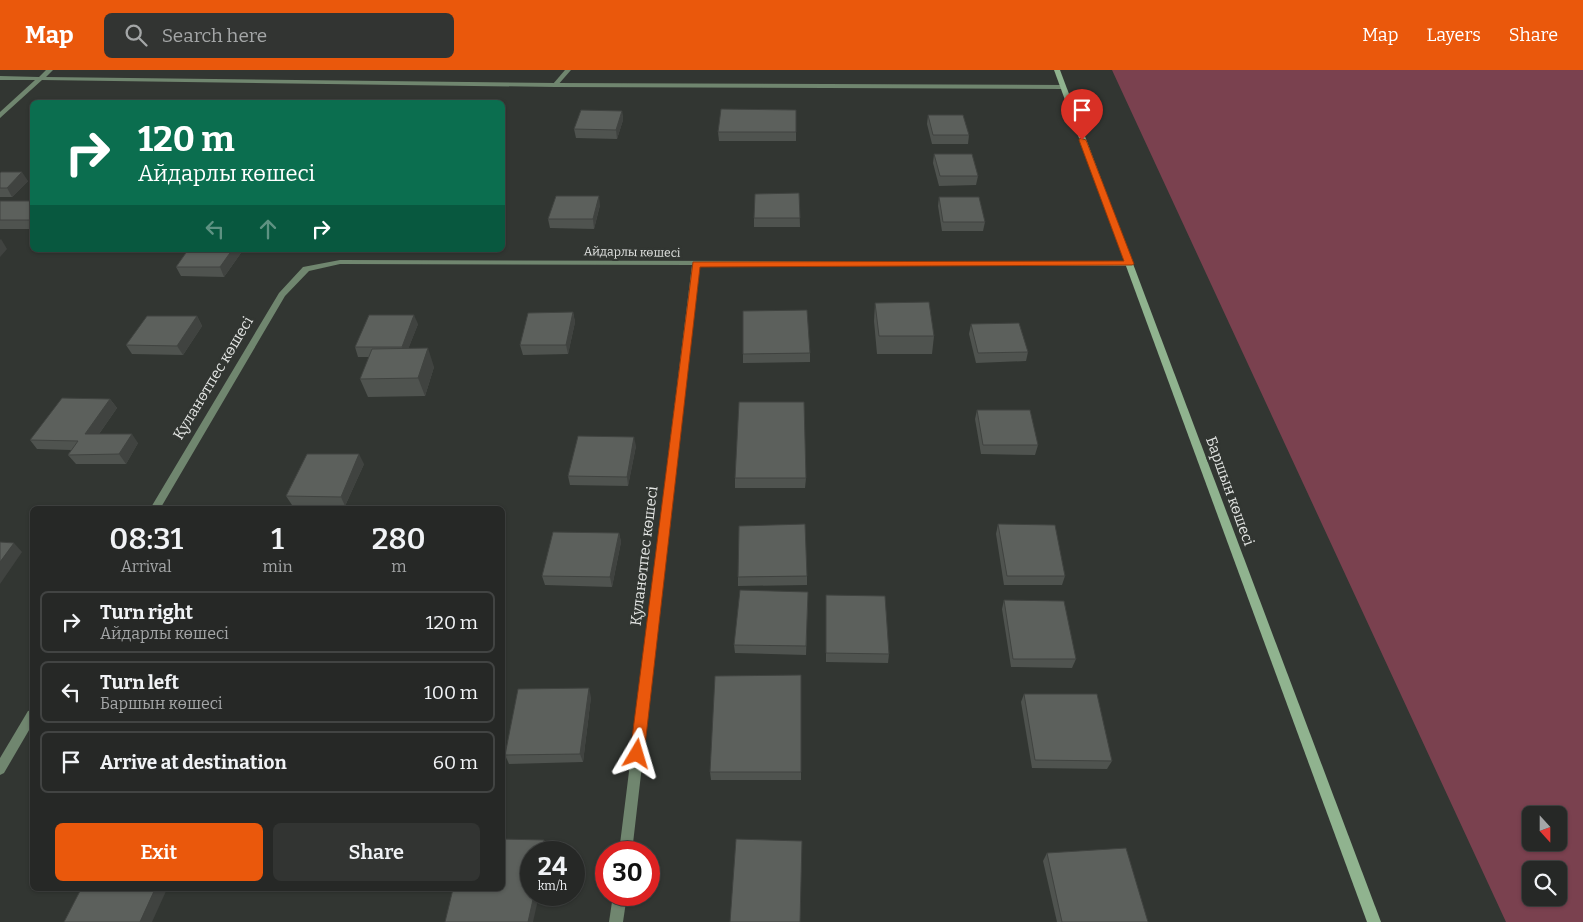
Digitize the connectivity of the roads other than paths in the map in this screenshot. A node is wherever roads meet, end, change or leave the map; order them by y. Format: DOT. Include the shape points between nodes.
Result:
graph roads {
  1 [pos="50,70"];
  2 [pos="568,70"];
  3 [pos="1057,70"];
  4 [pos="0,78"];
  5 [pos="41,78"];
  6 [pos="555,85"];
  7 [pos="1062,87"];
  8 [pos="0,116"];
  9 [pos="696,264"];
  10 [pos="1129,264"];
  11 [pos="306,269"];
  12 [pos="157,506"];
  13 [pos="30,718"];
  14 [pos="0,769"];
  15 [pos="626,841"];
  16 [pos="618,906"];
  17 [pos="616,922"];
  18 [pos="1374,922"];
  1 -- 5 [label="street"];
  2 -- 6 [label="street"];
  3 -- 7 [label="street, Баршын көшесі"];
  4 -- 5 [label="street"];
  5 -- 6 [label="street"];
  5 -- 8 [label="street"];
  6 -- 7 [label="street"];
  7 -- 10 [label="street, Баршын көшесі"];
  9 -- 10 [label="street, Айдарлы көшесі"];
  9 -- 11 [label="street, Айдарлы көшесі" via="405,258 340,262"];
  9 -- 15 [label="street, Қуланөтпес көшесі"];
  10 -- 18 [label="street, Баршын көшесі"];
  11 -- 12 [label="street, Қуланөтпес көшесі" via="282,295"];
  13 -- 14 [label="street"];
  16 -- 17 [label="street"];
}
